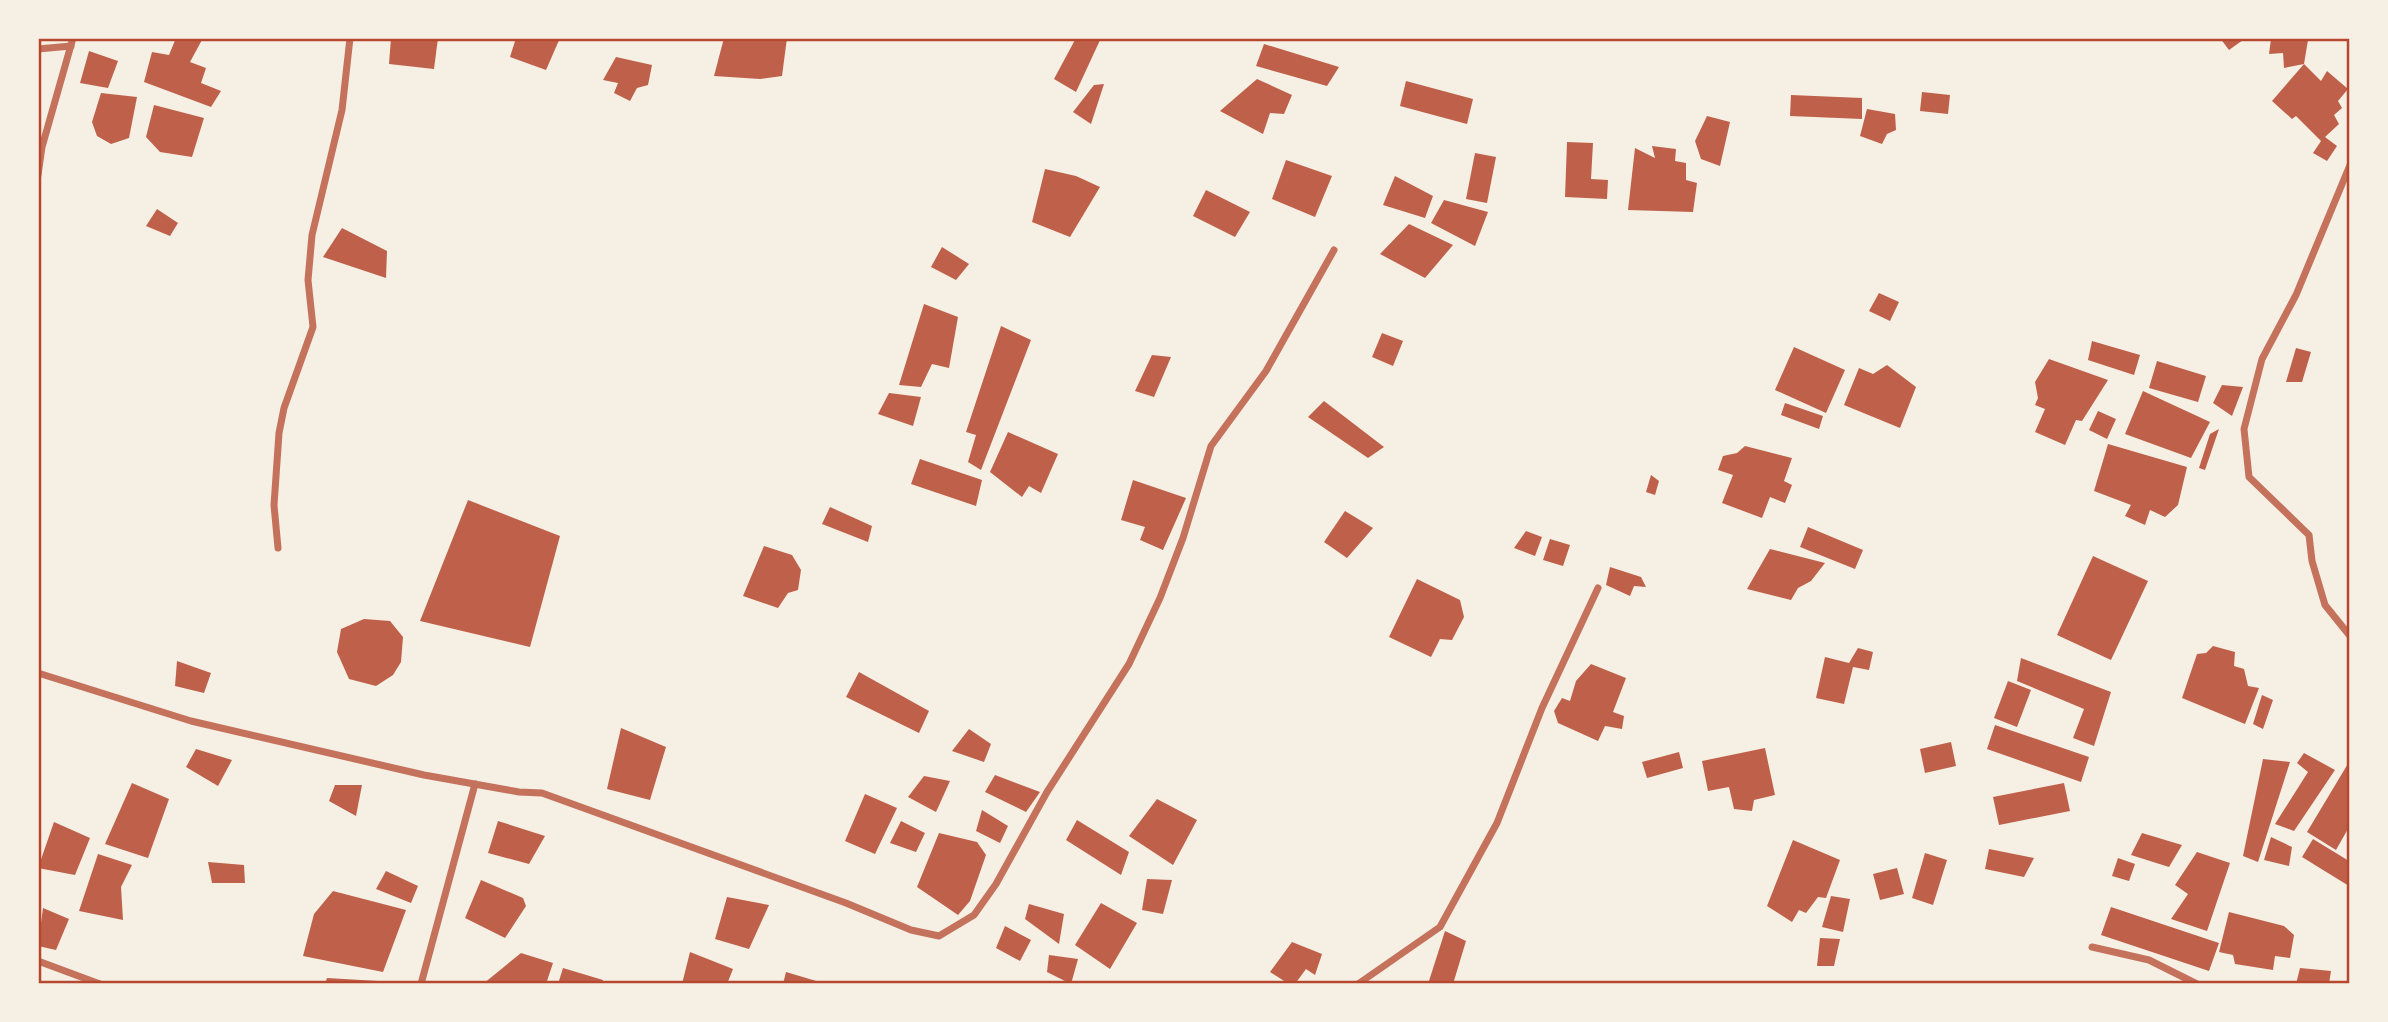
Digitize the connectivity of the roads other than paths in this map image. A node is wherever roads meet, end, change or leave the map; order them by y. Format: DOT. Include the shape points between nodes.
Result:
graph roads {
  1 [pos="350,38"];
  2 [pos="72,42"];
  3 [pos="38,49"];
  4 [pos="2350,164"];
  5 [pos="38,175"];
  6 [pos="1334,250"];
  7 [pos="278,548"];
  8 [pos="1598,588"];
  9 [pos="2350,636"];
  10 [pos="38,673"];
  11 [pos="475,784"];
  12 [pos="2092,947"];
  13 [pos="38,961"];
  14 [pos="100,984"];
  15 [pos="421,984"];
  16 [pos="1358,984"];
  17 [pos="2197,984"];
  1 -- 7 [label="street" via="342,110 312,235 308,280 313,327 284,408 278,444 274,505"];
  2 -- 3 [label="street"];
  2 -- 5 [label="street"];
  4 -- 9 [label="street" via="2296,295 2262,359 2244,429 2249,477 2309,535 2325,605"];
  6 -- 11 [label="street" via="1266,371 1211,446 1160,597 1129,664 996,884 974,915 955,929 939,936 922,934 555,797"];
  8 -- 16 [label="street" via="1542,708 1497,822 1440,927"];
  10 -- 11 [label="street" via="191,721"];
  11 -- 15 [label="street"];
  12 -- 17 [label="street" via="2149,961"];
  13 -- 14 [label="street"];
}
